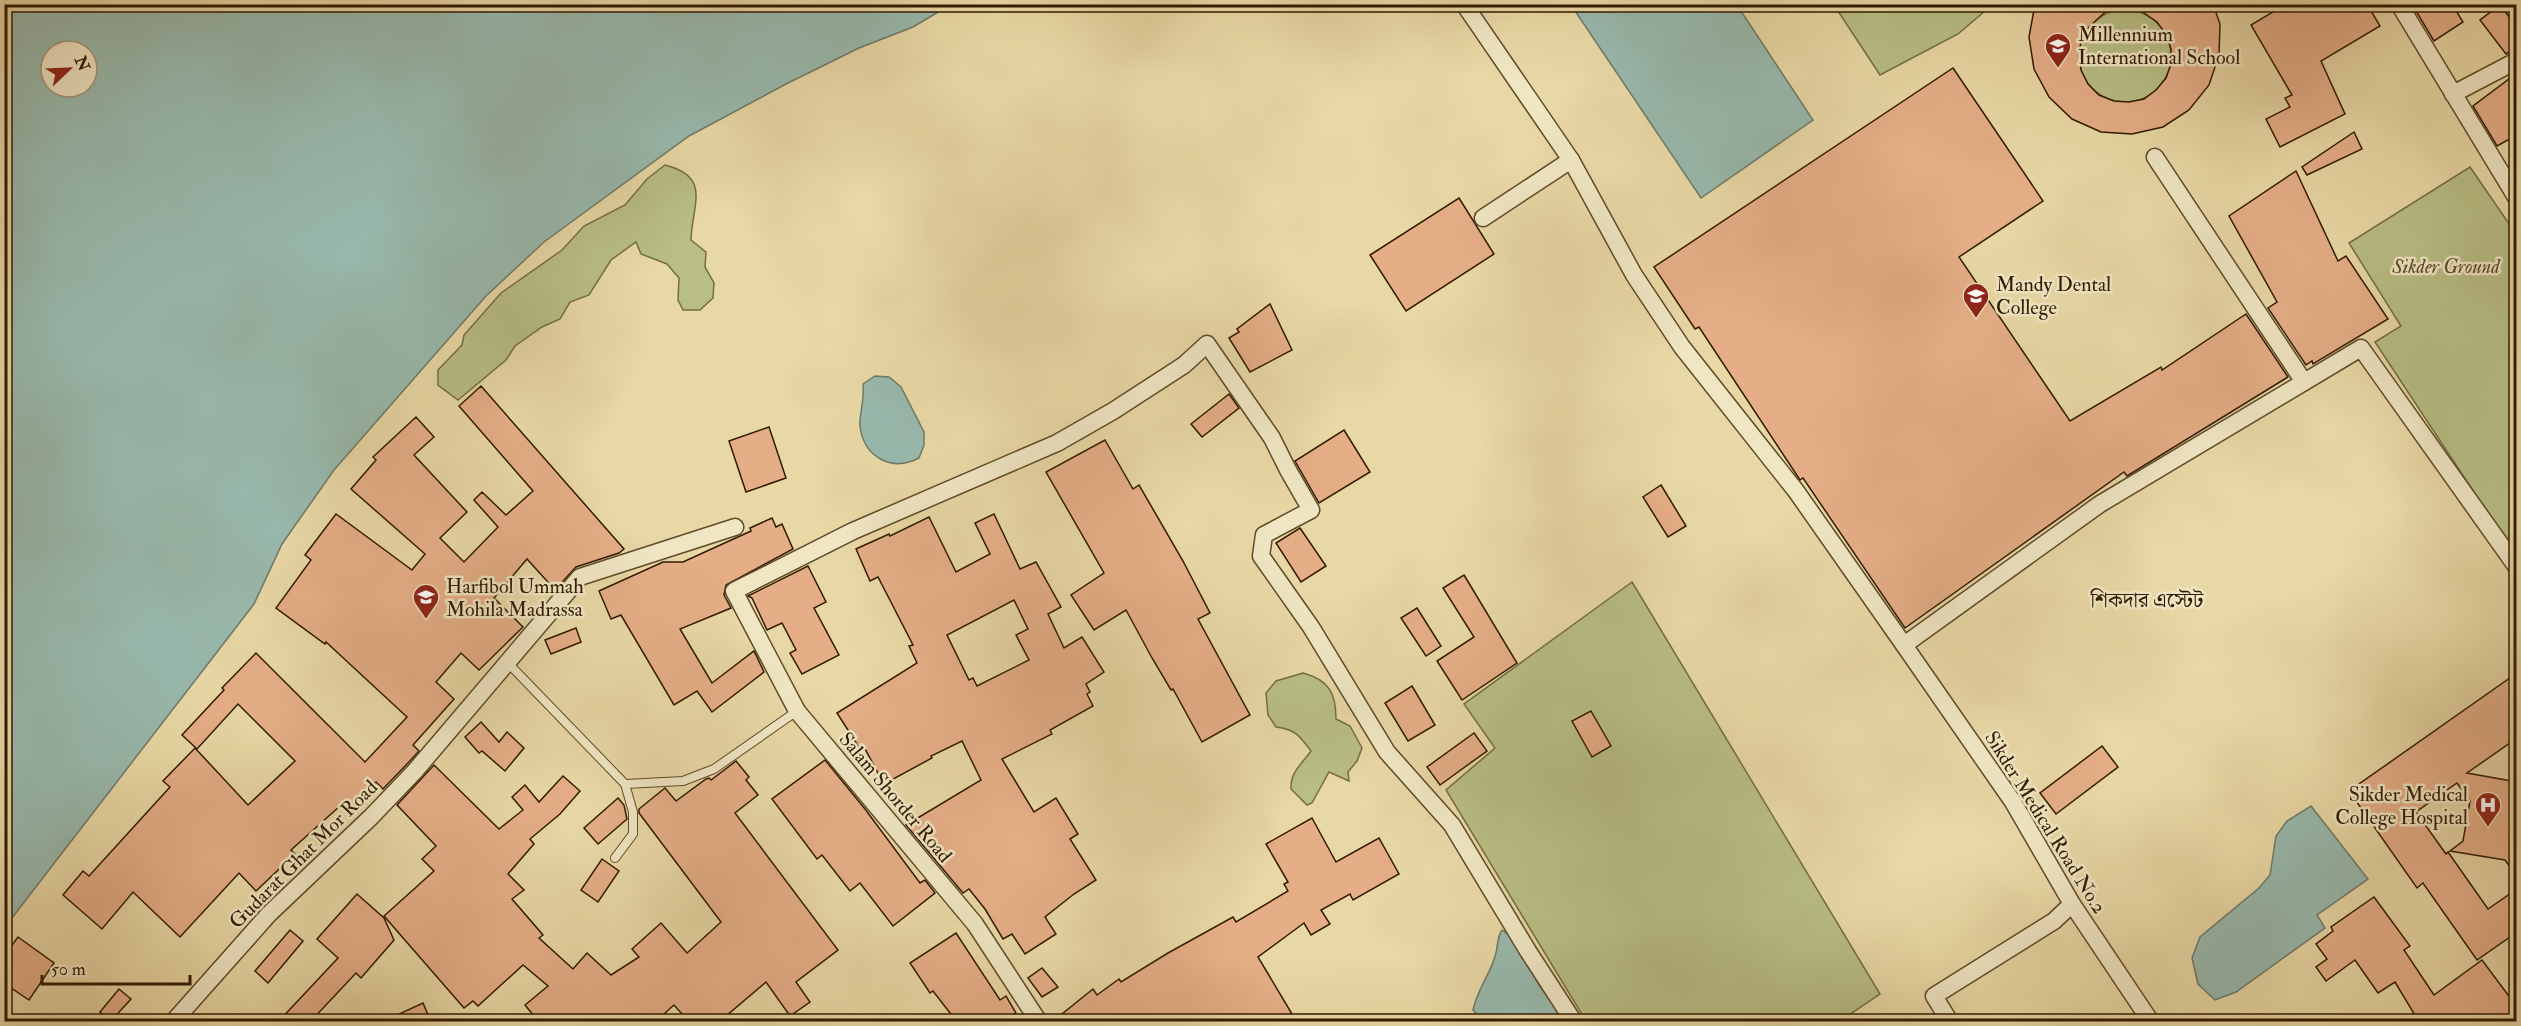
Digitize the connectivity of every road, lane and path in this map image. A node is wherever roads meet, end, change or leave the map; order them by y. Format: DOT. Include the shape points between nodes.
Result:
graph roads {
  1 [pos="1464,4"];
  2 [pos="2399,4"];
  3 [pos="2517,61"];
  4 [pos="2453,94"];
  5 [pos="2155,157"];
  6 [pos="1571,160"];
  7 [pos="2517,197"];
  8 [pos="1483,218"];
  9 [pos="2304,381"];
  10 [pos="735,527"];
  11 [pos="2517,566"];
  12 [pos="1904,645"];
  13 [pos="507,662"];
  14 [pos="797,711"];
  15 [pos="625,784"];
  16 [pos="615,858"];
  17 [pos="2072,904"];
  18 [pos="173,1022"];
  19 [pos="1039,1022"];
  20 [pos="1574,1022"];
  21 [pos="1950,1022"];
  22 [pos="2151,1022"];
  1 -- 6 [label="street, Sikder Medical Road No.2"];
  2 -- 4 [label="street"];
  3 -- 4 [label="street"];
  4 -- 7 [label="street"];
  5 -- 9 [label="street"];
  6 -- 8 [label="street"];
  6 -- 12 [label="street, Sikder Medical Road No.2" via="1634,275 1682,347 1796,490"];
  9 -- 11 [label="street" via="2361,348"];
  9 -- 12 [label="street" via="2100,504"];
  10 -- 13 [label="street, Gudarat Ghat Mor Road" via="580,577"];
  12 -- 17 [label="street, Sikder Medical Road No.2" via="2013,802"];
  13 -- 15 [label="lane"];
  13 -- 18 [label="street, Gudarat Ghat Mor Road" via="415,771 269,914"];
  14 -- 15 [label="lane" via="714,769 682,782"];
  14 -- 19 [label="street, Salam Shorder Road" via="975,924"];
  14 -- 20 [label="street, Salam Shorder Road" via="734,591 853,531 1057,443 1184,366 1207,344 1272,438 1311,510 1264,535 1261,556 1311,627 1387,752 1452,825"];
  15 -- 16 [label="lane" via="633,812 633,834"];
  17 -- 21 [label="street" via="2054,921 1934,996"];
  17 -- 22 [label="street, Sikder Medical Road No.2"];
}
